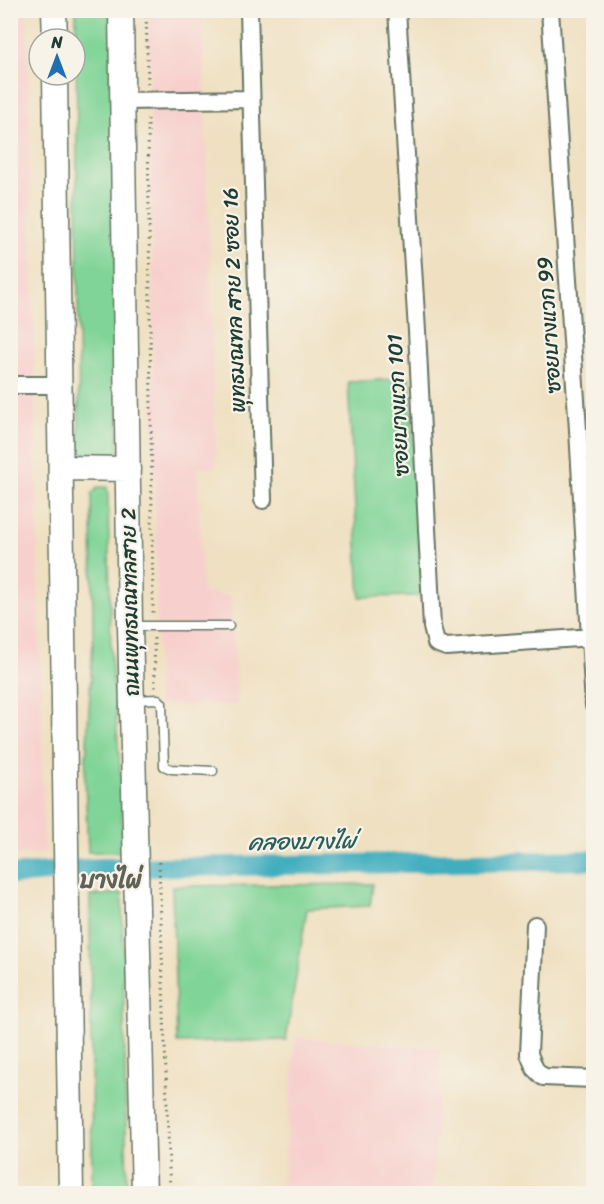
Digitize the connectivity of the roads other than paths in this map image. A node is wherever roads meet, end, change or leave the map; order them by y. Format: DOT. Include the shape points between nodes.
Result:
graph roads {
  1 [pos="54,10"];
  2 [pos="121,10"];
  3 [pos="249,10"];
  4 [pos="397,10"];
  5 [pos="550,10"];
  6 [pos="55,27"];
  7 [pos="55,87"];
  8 [pos="251,99"];
  9 [pos="123,101"];
  10 [pos="10,385"];
  11 [pos="59,385"];
  12 [pos="61,468"];
  13 [pos="128,469"];
  14 [pos="263,500"];
  15 [pos="130,626"];
  16 [pos="229,626"];
  17 [pos="591,637"];
  18 [pos="143,700"];
  19 [pos="594,706"];
  20 [pos="213,771"];
  21 [pos="535,925"];
  22 [pos="594,1079"];
  23 [pos="71,1194"];
  24 [pos="144,1194"];
  1 -- 6 [label="main road"];
  2 -- 9 [label="main road, ถนนพุทธมณฑลสาย 2"];
  3 -- 8 [label="street, พุทธมณฑล สาย 2 ซอย 16"];
  4 -- 17 [label="street, ซอยบางแวก 101" via="432,627 436,643 446,647"];
  5 -- 17 [label="street, ซอยบางแวก 99"];
  7 -- 11 [label="main road"];
  8 -- 9 [label="street"];
  8 -- 14 [label="street, พุทธมณฑล สาย 2 ซอย 16"];
  9 -- 13 [label="main road, ถนนพุทธมณฑลสาย 2"];
  10 -- 11 [label="street"];
  11 -- 12 [label="main road"];
  12 -- 13 [label="main road"];
  12 -- 23 [label="main road"];
  13 -- 15 [label="main road, ถนนพุทธมณฑลสาย 2"];
  15 -- 16 [label="lane"];
  15 -- 18 [label="main road, ถนนพุทธมณฑลสาย 2"];
  17 -- 19 [label="street, ซอยบางแวก 99"];
  18 -- 20 [label="lane" via="160,701 163,705 164,766"];
  18 -- 24 [label="main road, ถนนพุทธมณฑลสาย 2" via="135,799 150,941"];
  21 -- 22 [label="street" via="531,1061 543,1077"];
}
